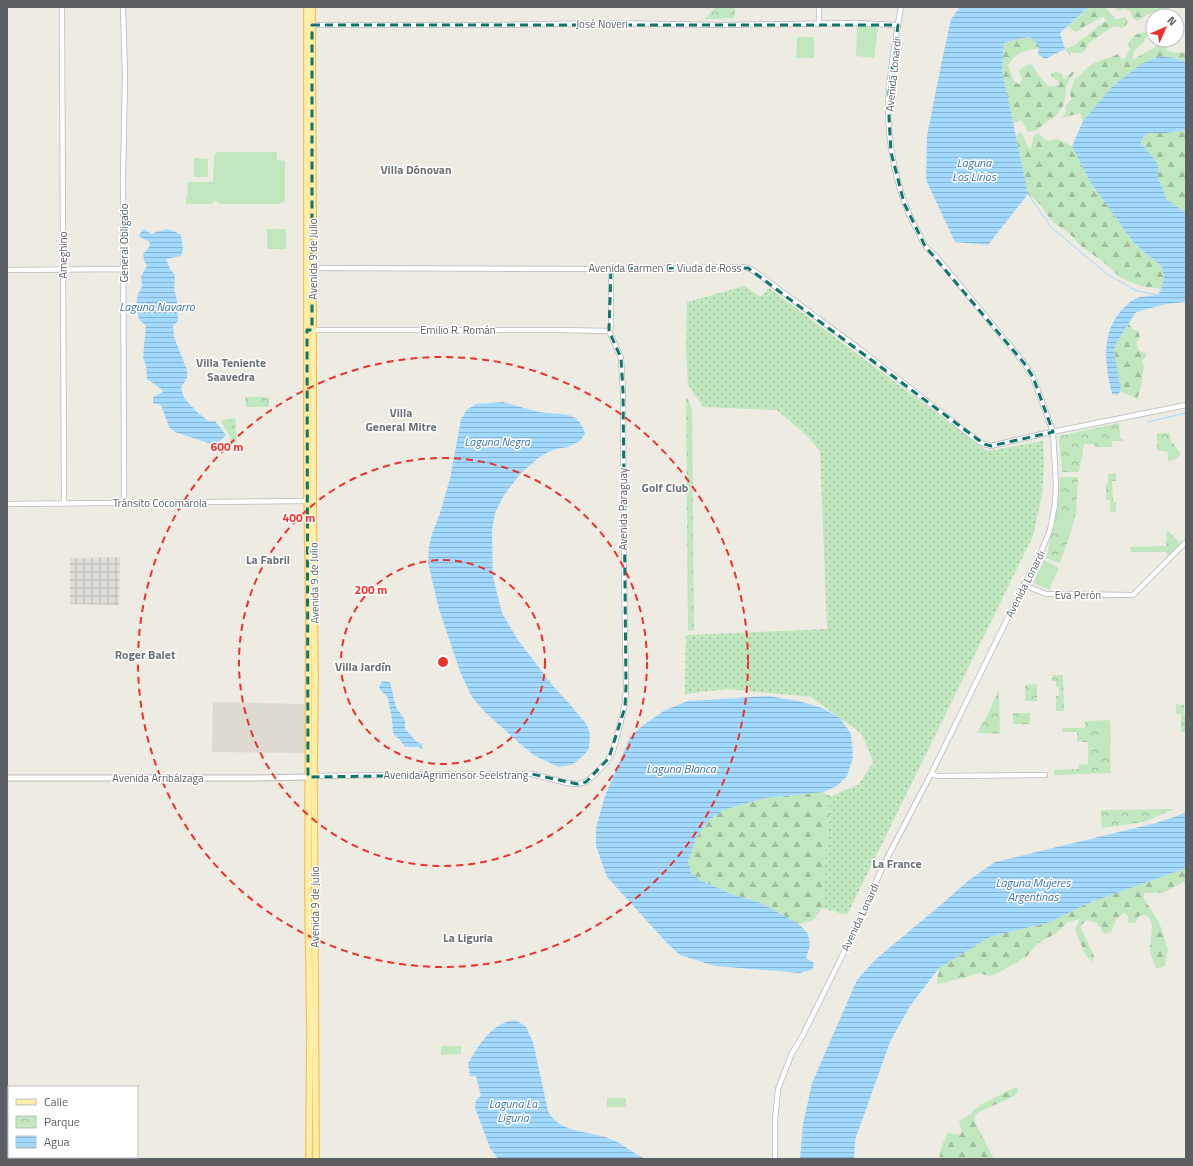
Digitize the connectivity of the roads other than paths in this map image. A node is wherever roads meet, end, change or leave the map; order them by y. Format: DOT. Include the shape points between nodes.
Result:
graph roads {
  1 [pos="62,7"];
  2 [pos="123,7"];
  3 [pos="307,7"];
  4 [pos="312,7"];
  5 [pos="819,7"];
  6 [pos="902,7"];
  7 [pos="819,23"];
  8 [pos="898,24"];
  9 [pos="309,25"];
  10 [pos="310,268"];
  11 [pos="124,269"];
  12 [pos="611,269"];
  13 [pos="7,270"];
  14 [pos="62,270"];
  15 [pos="310,330"];
  16 [pos="609,331"];
  17 [pos="1186,405"];
  18 [pos="1053,432"];
  19 [pos="310,501"];
  20 [pos="124,503"];
  21 [pos="7,504"];
  22 [pos="64,504"];
  23 [pos="1186,542"];
  24 [pos="1024,585"];
  25 [pos="613,751"];
  26 [pos="931,774"];
  27 [pos="1045,775"];
  28 [pos="311,776"];
  29 [pos="7,778"];
  30 [pos="309,1159"];
  31 [pos="316,1159"];
  32 [pos="775,1159"];
  1 -- 14 [label="street, Ameghino"];
  2 -- 11 [label="street, General Obligado"];
  3 -- 9 [label="main road, Avenida 9 de Julio"];
  4 -- 9 [label="main road, Avenida 9 de Julio"];
  5 -- 7 [label="street"];
  6 -- 8 [label="street, Avenida Lonardi"];
  7 -- 8 [label="street, José Noveri"];
  7 -- 9 [label="street, José Noveri"];
  8 -- 18 [label="street, Avenida Lonardi" via="888,92 888,118 897,179 904,203 925,246 1024,363 1033,377"];
  9 -- 10 [label="main road, Avenida 9 de Julio"];
  10 -- 12 [label="street, Avenida Carmen C. Viuda de Ross"];
  10 -- 15 [label="main road, Avenida 9 de Julio"];
  11 -- 14 [label="street"];
  11 -- 20 [label="street, General Obligado"];
  12 -- 16 [label="street, Avenida Paraguay"];
  12 -- 18 [label="street, Avenida Carmen C. Viuda de Ross" via="748,268 861,350 978,441 992,446"];
  13 -- 14 [label="street"];
  14 -- 22 [label="street, Ameghino"];
  15 -- 16 [label="street, Emilio R. Román"];
  15 -- 19 [label="main road, Avenida 9 de Julio"];
  16 -- 25 [label="street, Avenida Paraguay" via="621,358 623,391 626,687 625,708"];
  17 -- 18 [label="street, Avenida Carmen C. Viuda de Ross"];
  18 -- 24 [label="street, Avenida Lonardi" via="1056,485 1050,530"];
  19 -- 20 [label="street, Tránsito Cocomarola"];
  19 -- 28 [label="main road, Avenida 9 de Julio" via="315,678"];
  20 -- 22 [label="street, Tránsito Cocomarola"];
  21 -- 22 [label="street, Tránsito Cocomarola"];
  23 -- 24 [label="street, Eva Perón" via="1133,595 1046,594"];
  24 -- 26 [label="street, Avenida Lonardi"];
  25 -- 28 [label="street, Avenida Agrimensor Seelstrang" via="595,774 586,782 578,784 532,774"];
  26 -- 27 [label="street"];
  26 -- 32 [label="street, Avenida Lonardi" via="884,864 852,936 787,1066 778,1089"];
  28 -- 29 [label="main road, Avenida Arribálzaga"];
  28 -- 30 [label="main road, Avenida 9 de Julio"];
  28 -- 31 [label="main road, Avenida 9 de Julio" via="315,905"];
}
